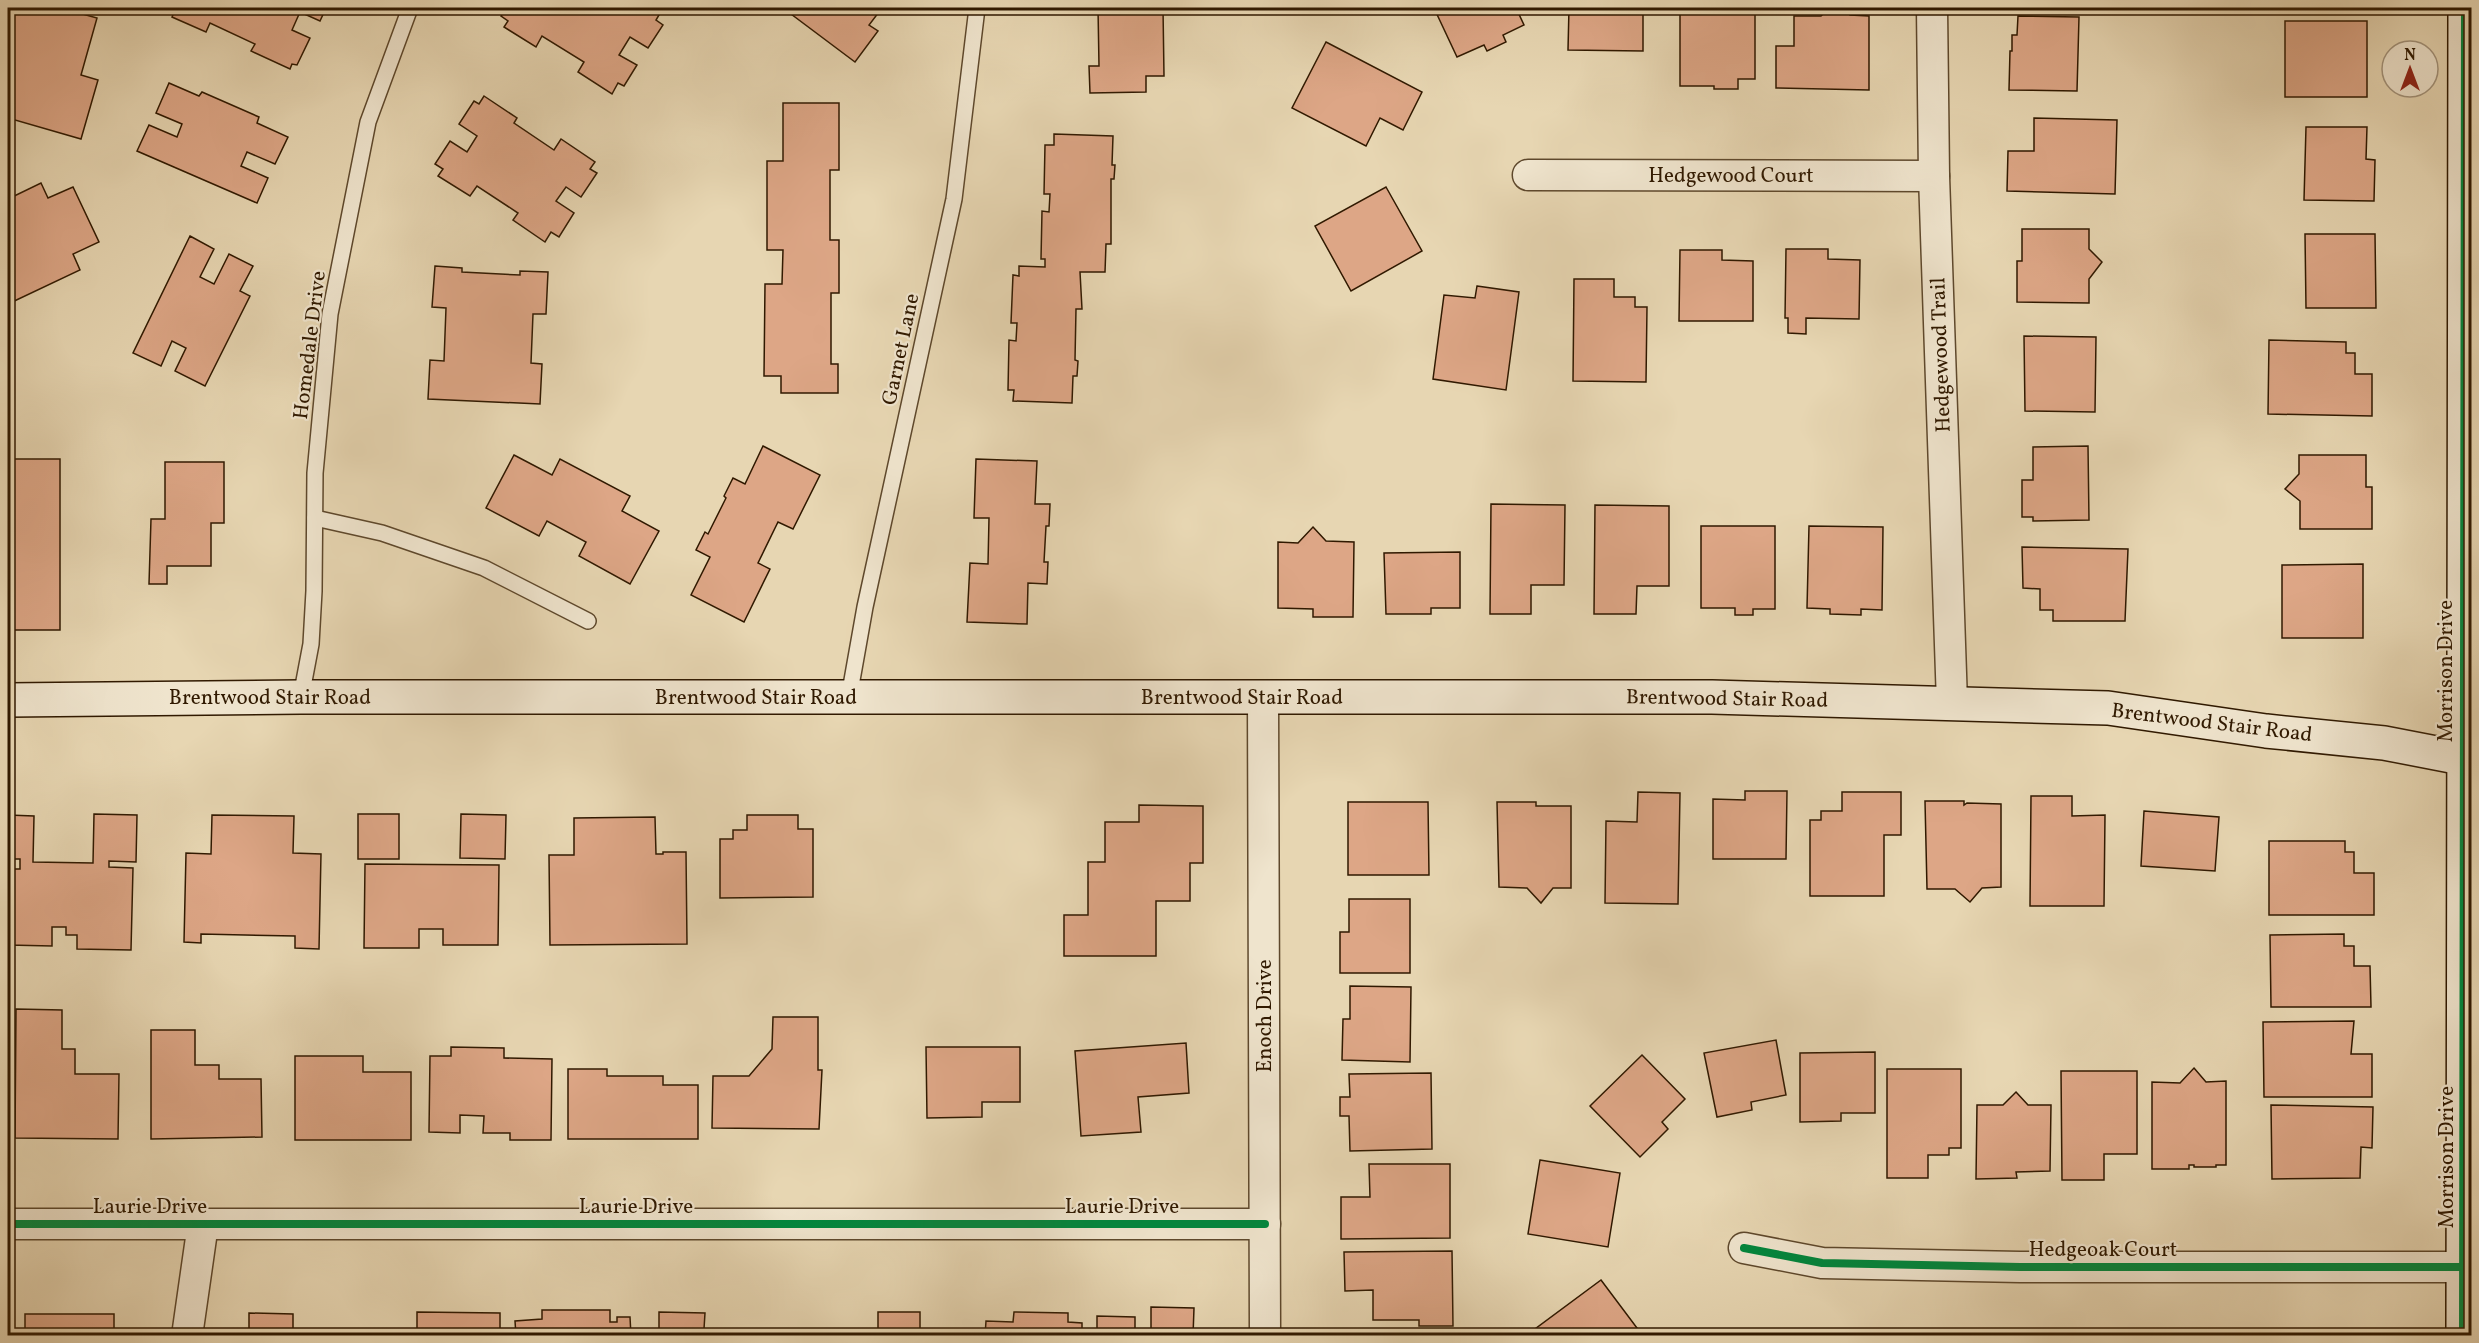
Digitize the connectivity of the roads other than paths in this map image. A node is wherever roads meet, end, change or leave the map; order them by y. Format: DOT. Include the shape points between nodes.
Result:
graph roads {
  1 [pos="410,8"];
  2 [pos="977,8"];
  3 [pos="1932,8"];
  4 [pos="2465,8"];
  5 [pos="1528,175"];
  6 [pos="1934,176"];
  7 [pos="315,519"];
  8 [pos="588,621"];
  9 [pos="301,697"];
  10 [pos="849,697"];
  11 [pos="1263,697"];
  12 [pos="8,700"];
  13 [pos="1952,703"];
  14 [pos="2467,759"];
  15 [pos="8,1224"];
  16 [pos="203,1224"];
  17 [pos="1265,1224"];
  18 [pos="1744,1248"];
  19 [pos="2464,1267"];
  20 [pos="187,1335"];
  21 [pos="1265,1335"];
  22 [pos="2463,1335"];
  1 -- 7 [label="lane, Homedale Drive" via="368,122 330,314 315,473"];
  2 -- 10 [label="lane, Garnet Lane" via="954,199"];
  3 -- 6 [label="street, Hedgewood Trail"];
  4 -- 14 [label="main road, Morrison Drive"];
  5 -- 6 [label="street, Hedgewood Court"];
  6 -- 13 [label="street, Hedgewood Trail"];
  7 -- 8 [label="lane" via="382,533 484,568"];
  7 -- 9 [label="lane, Homedale Drive" via="310,644"];
  9 -- 10 [label="main road, Brentwood Stair Road"];
  9 -- 12 [label="main road, Brentwood Stair Road"];
  10 -- 11 [label="main road, Brentwood Stair Road"];
  11 -- 13 [label="main road, Brentwood Stair Road" via="1712,697"];
  11 -- 17 [label="street, Enoch Drive"];
  13 -- 14 [label="main road, Brentwood Stair Road" via="2108,708 2384,743"];
  14 -- 19 [label="main road, Morrison Drive"];
  15 -- 16 [label="street, Laurie Drive"];
  16 -- 17 [label="street, Laurie Drive"];
  16 -- 20 [label="street"];
  17 -- 21 [label="street, Enoch Drive"];
  18 -- 19 [label="street, Hedgeoak Court" via="1822,1263"];
  19 -- 22 [label="main road, Morrison Drive"];
}
